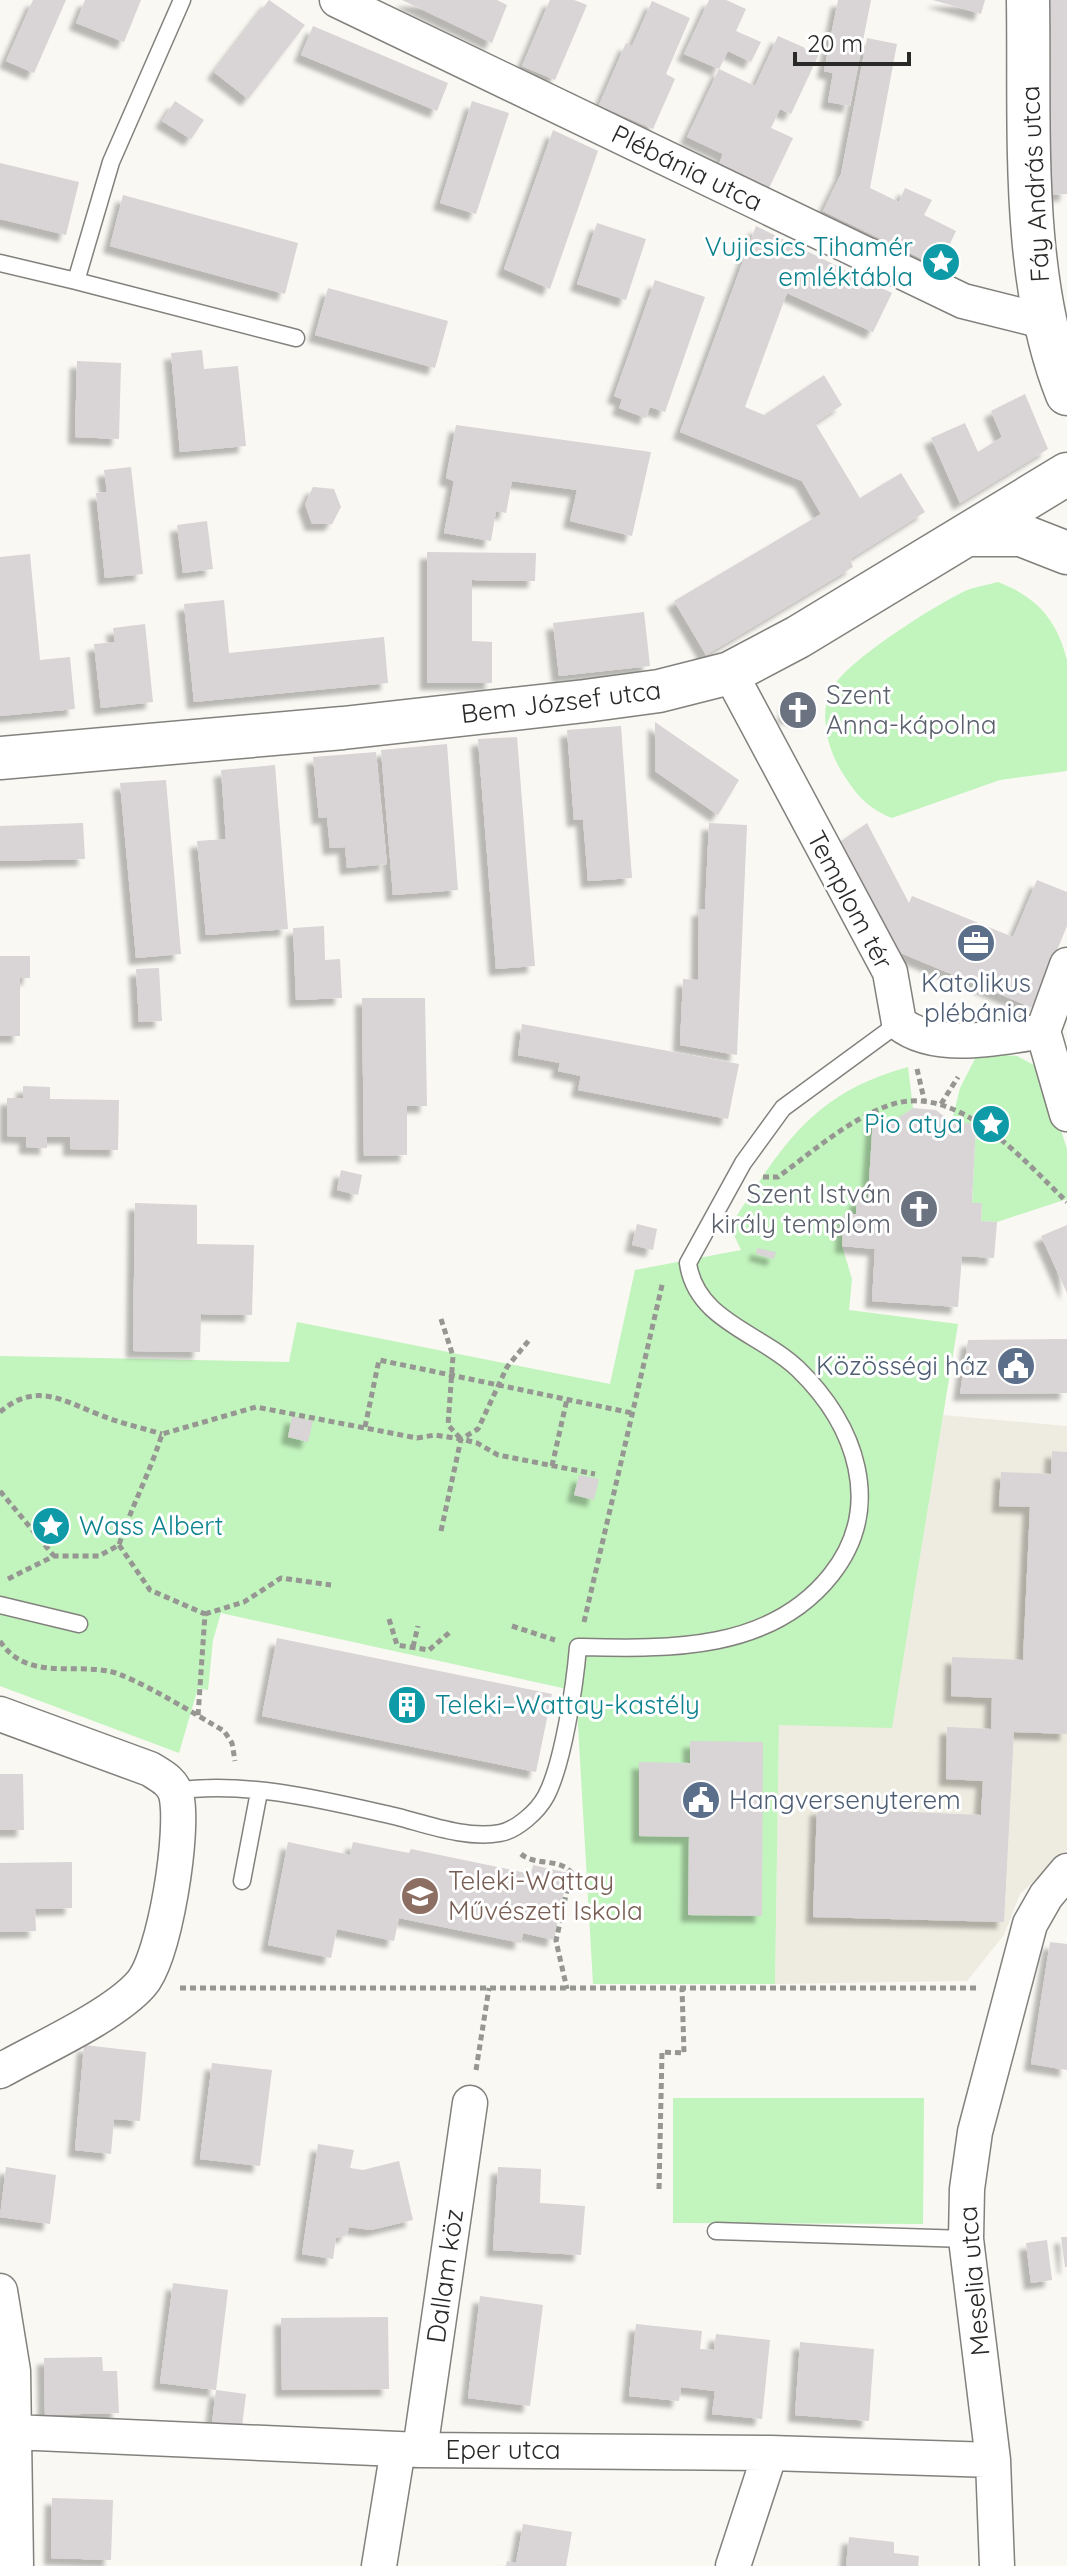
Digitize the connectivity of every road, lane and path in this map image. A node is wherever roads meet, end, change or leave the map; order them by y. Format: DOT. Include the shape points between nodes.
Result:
graph roads {
  1 [pos="182,0"];
  2 [pos="337,0"];
  3 [pos="1028,0"];
  4 [pos="0,263"];
  5 [pos="76,281"];
  6 [pos="1043,321"];
  7 [pos="296,338"];
  8 [pos="1067,394"];
  9 [pos="1067,474"];
  10 [pos="971,535"];
  11 [pos="1067,553"];
  12 [pos="730,673"];
  13 [pos="0,758"];
  14 [pos="1067,965"];
  15 [pos="899,1023"];
  16 [pos="1043,1031"];
  17 [pos="918,1075"];
  18 [pos="953,1086"];
  19 [pos="924,1099"];
  20 [pos="941,1104"];
  21 [pos="1067,1114"];
  22 [pos="743,1163"];
  23 [pos="1067,1202"];
  24 [pos="666,1269"];
  25 [pos="441,1319"];
  26 [pos="530,1339"];
  27 [pos="452,1375"];
  28 [pos="499,1385"];
  29 [pos="567,1399"];
  30 [pos="0,1412"];
  31 [pos="632,1413"];
  32 [pos="365,1427"];
  33 [pos="162,1434"];
  34 [pos="461,1439"];
  35 [pos="552,1466"];
  36 [pos="595,1474"];
  37 [pos="0,1491"];
  38 [pos="441,1531"];
  39 [pos="119,1545"];
  40 [pos="54,1556"];
  41 [pos="0,1584"];
  42 [pos="331,1585"];
  43 [pos="0,1605"];
  44 [pos="205,1614"];
  45 [pos="389,1619"];
  46 [pos="79,1624"];
  47 [pos="418,1626"];
  48 [pos="512,1626"];
  49 [pos="450,1632"];
  50 [pos="0,1641"];
  51 [pos="413,1647"];
  52 [pos="578,1647"];
  53 [pos="0,1714"];
  54 [pos="198,1716"];
  55 [pos="237,1790"];
  56 [pos="175,1791"];
  57 [pos="259,1792"];
  58 [pos="509,1831"];
  59 [pos="1067,1871"];
  60 [pos="242,1881"];
  61 [pos="143,1982"];
  62 [pos="489,1988"];
  63 [pos="682,1988"];
  64 [pos="990,1988"];
  65 [pos="567,1989"];
  66 [pos="0,2071"];
  67 [pos="470,2103"];
  68 [pos="659,2189"];
  69 [pos="716,2231"];
  70 [pos="966,2239"];
  71 [pos="0,2291"];
  72 [pos="14,2432"];
  73 [pos="409,2449"];
  74 [pos="770,2453"];
  75 [pos="993,2460"];
  76 [pos="16,2566"];
  77 [pos="379,2566"];
  78 [pos="733,2566"];
  79 [pos="997,2566"];
  1 -- 5 [label="lane" via="111,162"];
  2 -- 6 [label="street, Plébánia utca" via="963,301"];
  3 -- 6 [label="street, Fáy András utca" via="1031,177"];
  4 -- 5 [label="lane"];
  5 -- 7 [label="lane"];
  6 -- 8 [label="street, Fáy András utca"];
  9 -- 10 [label="street, Bem József utca"];
  10 -- 11 [label="street" via="1021,535"];
  10 -- 12 [label="street, Bem József utca"];
  12 -- 13 [label="street, Bem József utca" via="659,691 585,701"];
  12 -- 15 [label="street, Templom tér" via="890,972"];
  14 -- 16 [label="street"];
  15 -- 16 [label="street" via="914,1035 971,1039"];
  15 -- 22 [label="lane" via="783,1108"];
  16 -- 21 [label="street"];
  17 -- 19 [label="path"];
  18 -- 20 [label="path"];
  19 -- 20 [label="path"];
  19 -- 22 [label="path" via="867,1116 778,1177 768,1179"];
  20 -- 23 [label="path" via="978,1122"];
  22 -- 52 [label="lane" via="688,1263 691,1282 707,1306 797,1368 829,1406 855,1455 861,1495 857,1529 844,1558 817,1592 755,1631 695,1646"];
  24 -- 31 [label="path"];
  25 -- 27 [label="path" via="453,1356"];
  26 -- 28 [label="path"];
  27 -- 28 [label="path"];
  27 -- 32 [label="path" via="379,1360"];
  27 -- 34 [label="path" via="448,1425"];
  28 -- 29 [label="path"];
  28 -- 34 [label="path" via="478,1429"];
  29 -- 31 [label="path"];
  29 -- 35 [label="path"];
  30 -- 33 [label="path" via="40,1394"];
  31 -- 52 [label="path"];
  32 -- 33 [label="path" via="256,1407"];
  32 -- 34 [label="path" via="417,1438"];
  33 -- 39 [label="path"];
  34 -- 35 [label="path" via="498,1455"];
  34 -- 38 [label="path"];
  35 -- 36 [label="path"];
  37 -- 40 [label="path"];
  39 -- 40 [label="path" via="99,1556"];
  39 -- 44 [label="path" via="150,1590"];
  40 -- 41 [label="path"];
  42 -- 44 [label="path" via="281,1578 244,1602"];
  43 -- 46 [label="lane"];
  44 -- 54 [label="path"];
  45 -- 51 [label="path" via="397,1645"];
  47 -- 51 [label="path"];
  48 -- 52 [label="path"];
  49 -- 51 [label="path" via="429,1650"];
  50 -- 54 [label="path" via="22,1662 47,1670 111,1671"];
  52 -- 58 [label="lane" via="565,1732 547,1796"];
  53 -- 56 [label="street" via="150,1769"];
  54 -- 55 [label="path" via="224,1731 232,1743"];
  55 -- 56 [label="lane" via="208,1786"];
  55 -- 57 [label="lane"];
  56 -- 61 [label="street" via="177,1836 167,1905 159,1946"];
  57 -- 58 [label="lane" via="474,1834"];
  57 -- 60 [label="lane"];
  58 -- 65 [label="path" via="523,1857 571,1872 556,1941"];
  59 -- 70 [label="street, Meselia utca" via="1030,1924 975,2132"];
  61 -- 62 [label="path" via="170,1988"];
  61 -- 66 [label="street" via="113,2006"];
  62 -- 65 [label="path"];
  62 -- 67 [label="path"];
  63 -- 64 [label="path"];
  63 -- 65 [label="path"];
  63 -- 68 [label="path" via="684,2053 662,2052"];
  67 -- 73 [label="street, Dallam köz"];
  69 -- 70 [label="lane"];
  70 -- 75 [label="street, Meselia utca"];
  71 -- 72 [label="street" via="13,2371"];
  72 -- 73 [label="street, Eper utca"];
  72 -- 76 [label="street"];
  73 -- 74 [label="street, Eper utca"];
  73 -- 77 [label="street, Dallam köz"];
  74 -- 75 [label="street, Eper utca"];
  74 -- 78 [label="street"];
  75 -- 79 [label="street, Meselia utca"];
}
